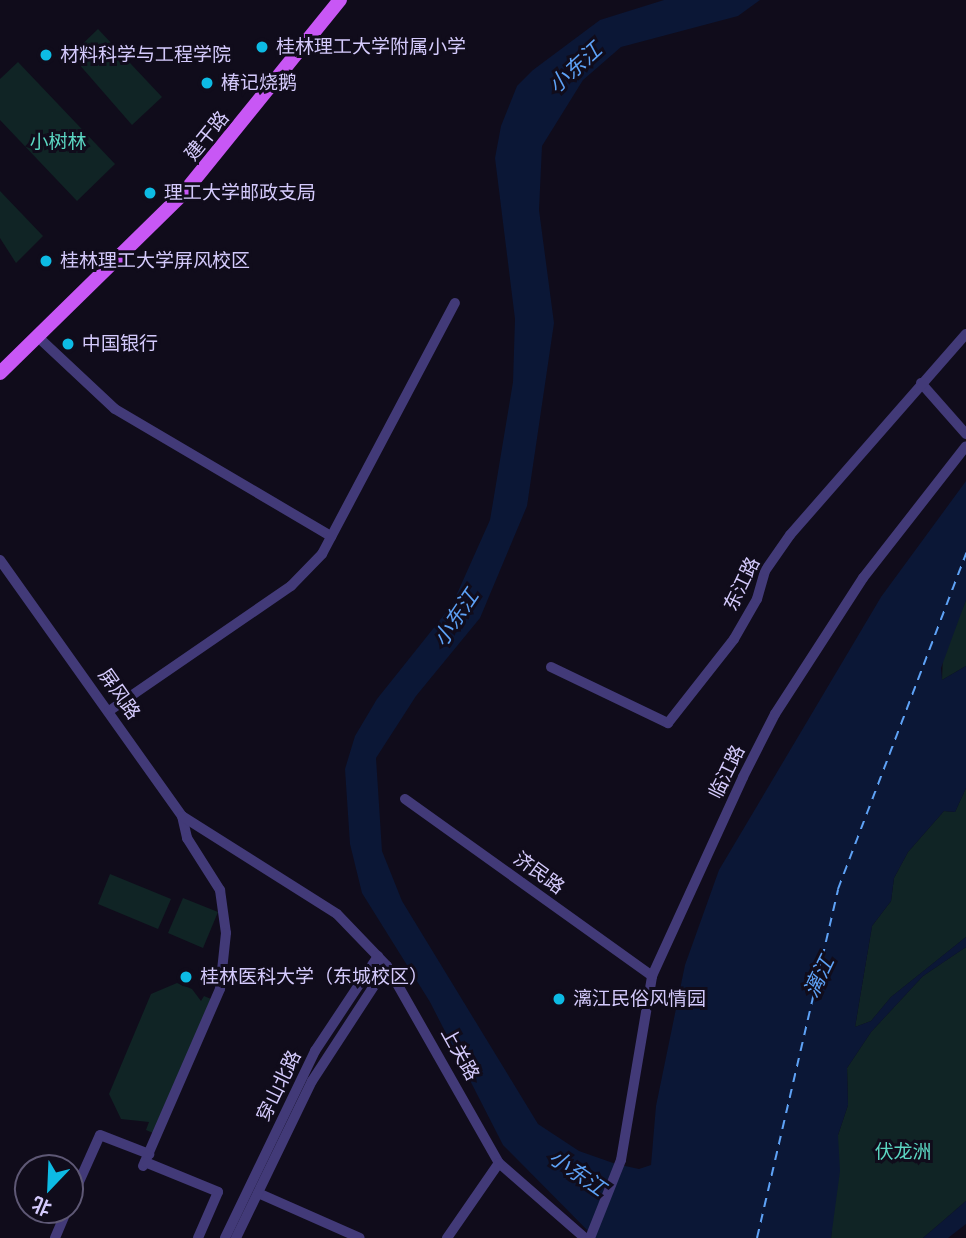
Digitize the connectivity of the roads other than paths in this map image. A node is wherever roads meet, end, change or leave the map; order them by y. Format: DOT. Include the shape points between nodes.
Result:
graph roads {
  1 [pos="340,0"];
  2 [pos="455,303"];
  3 [pos="966,334"];
  4 [pos="38,337"];
  5 [pos="0,373"];
  6 [pos="921,383"];
  7 [pos="966,434"];
  8 [pos="966,446"];
  9 [pos="331,536"];
  10 [pos="0,560"];
  11 [pos="551,667"];
  12 [pos="109,711"];
  13 [pos="405,799"];
  14 [pos="182,816"];
  15 [pos="378,956"];
  16 [pos="387,965"];
  17 [pos="652,976"];
  18 [pos="146,1161"];
  19 [pos="499,1163"];
  20 [pos="84,1171"];
  21 [pos="258,1193"];
  22 [pos="198,1238"];
  23 [pos="225,1238"];
  24 [pos="236,1238"];
  25 [pos="360,1238"];
  26 [pos="447,1238"];
  27 [pos="588,1238"];
  1 -- 4 [label="main road, 建干路" via="201,173"];
  2 -- 9 [label="street"];
  3 -- 6 [label="street, 东江路"];
  4 -- 5 [label="main road, 建干路"];
  4 -- 9 [label="street" via="115,409"];
  6 -- 7 [label="street"];
  6 -- 11 [label="street, 东江路" via="790,535 765,571 757,599 734,639 668,723"];
  8 -- 17 [label="street, 临江路" via="863,578 775,714"];
  9 -- 12 [label="street" via="291,586"];
  10 -- 12 [label="street, 屏风路"];
  12 -- 14 [label="street, 屏风路"];
  13 -- 17 [label="street, 济民路"];
  14 -- 15 [label="street, 上关路" via="317,898"];
  14 -- 18 [label="street, 屏风路" via="187,838 220,890 225,910 224,971"];
  15 -- 16 [label="street, 上关路"];
  15 -- 23 [label="street, 穿山北路" via="312,1057"];
  16 -- 19 [label="street, 上关路"];
  16 -- 21 [label="street, 穿山北路" via="312,1081"];
  17 -- 27 [label="street, 临江路" via="621,1160"];
  18 -- 20 [label="street" via="100,1135"];
  18 -- 22 [label="street" via="218,1192"];
  19 -- 26 [label="street"];
  19 -- 27 [label="street, 上关路"];
  21 -- 24 [label="street, 穿山北路"];
  21 -- 25 [label="street"];
}
